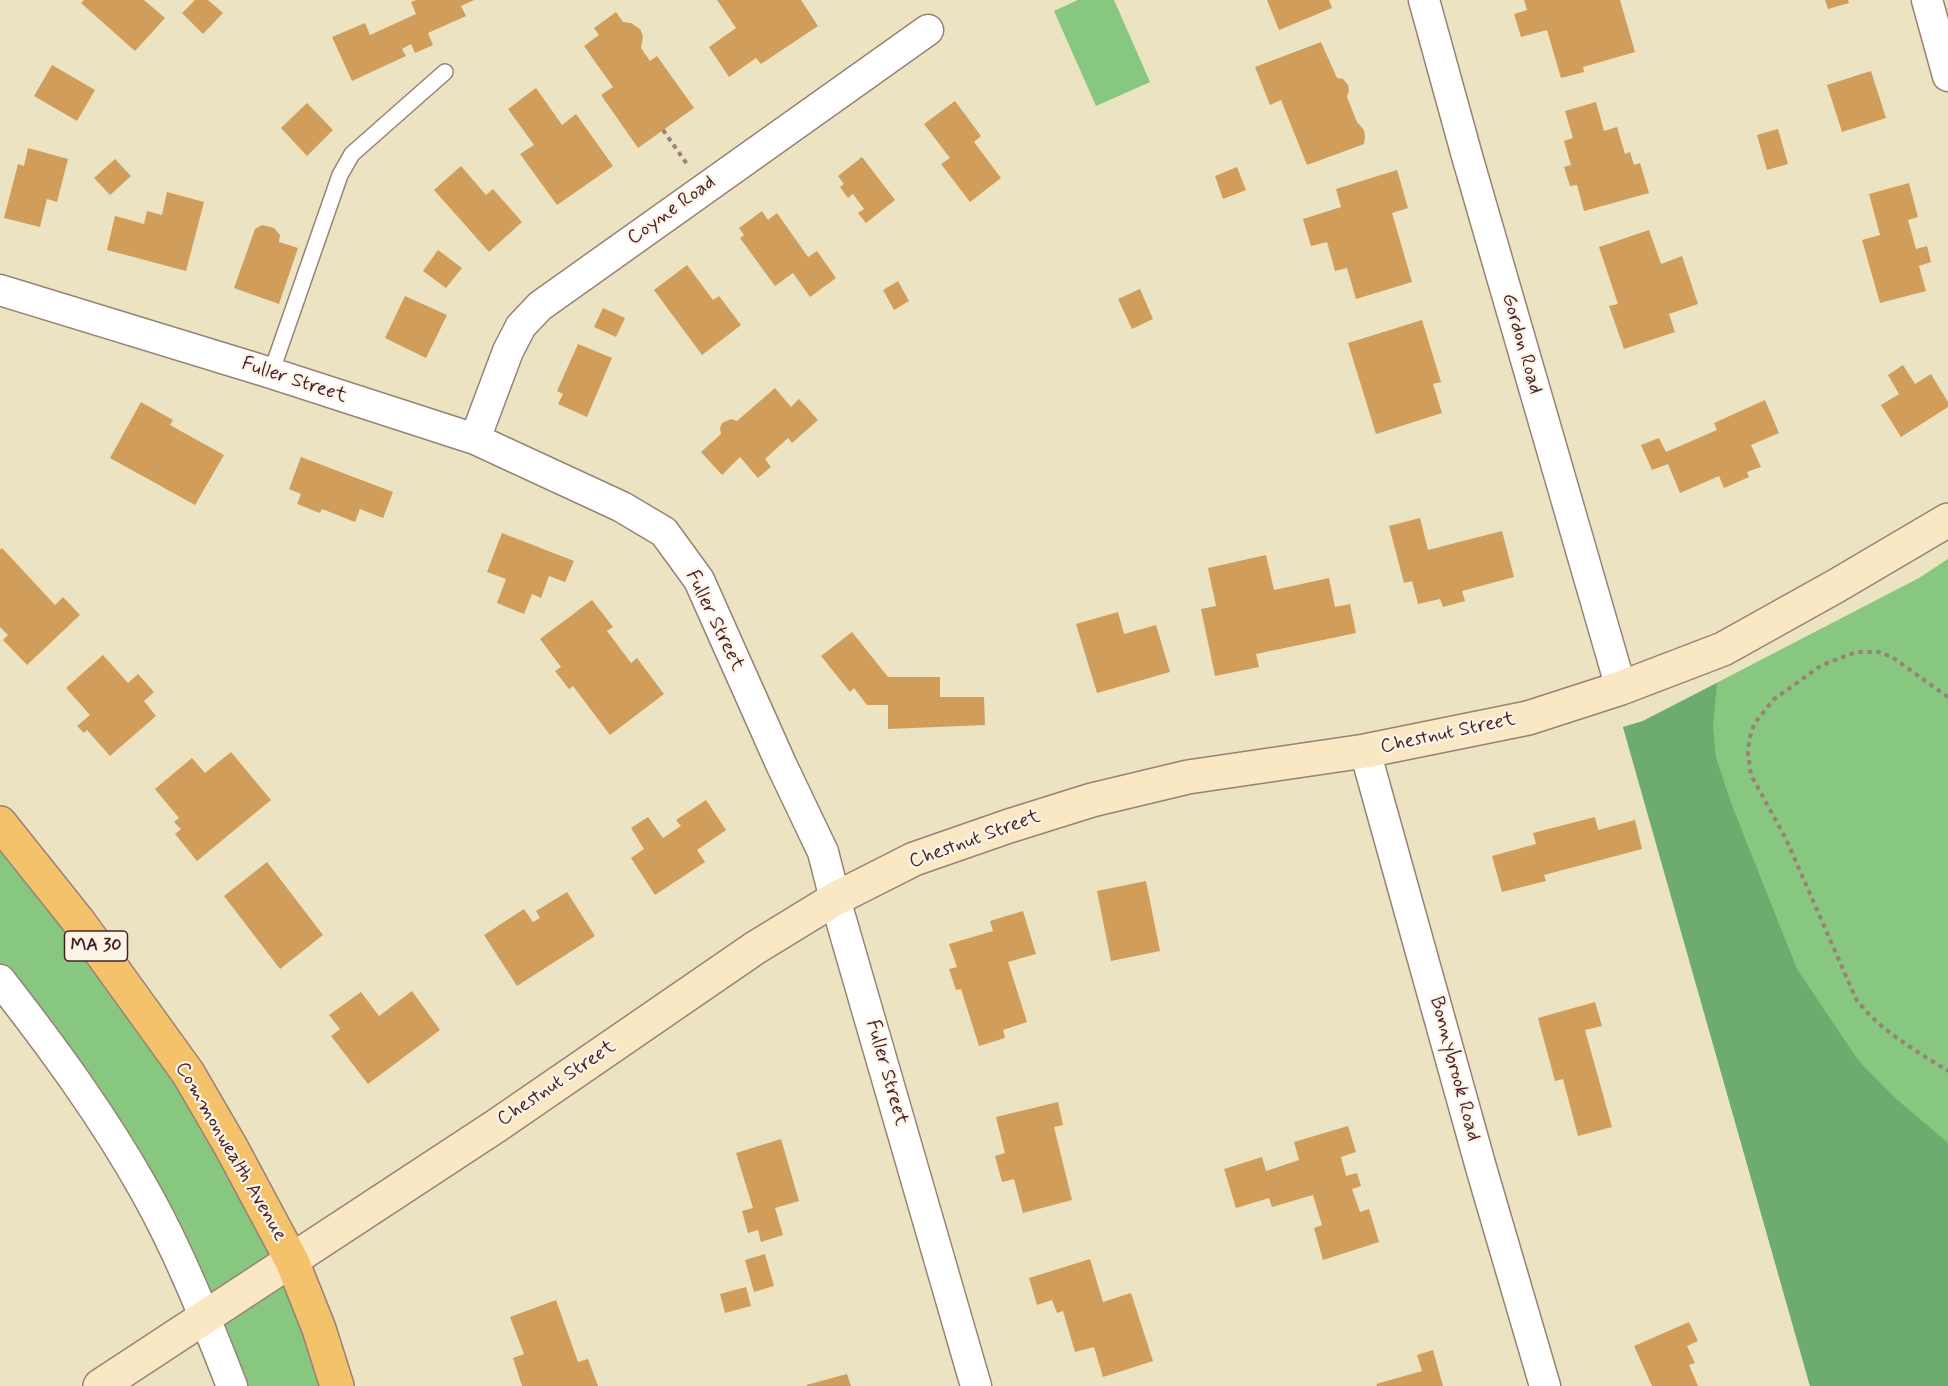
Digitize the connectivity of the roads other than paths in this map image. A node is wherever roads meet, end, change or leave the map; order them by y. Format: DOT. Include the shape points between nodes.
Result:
graph roads {
  1 [pos="1424,0"];
  2 [pos="1928,1"];
  3 [pos="928,30"];
  4 [pos="445,72"];
  5 [pos="1948,76"];
  6 [pos="0,290"];
  7 [pos="271,373"];
  8 [pos="475,439"];
  9 [pos="1948,520"];
  10 [pos="1621,688"];
  11 [pos="1365,752"];
  12 [pos="0,823"];
  13 [pos="835,899"];
  14 [pos="0,980"];
  15 [pos="292,1261"];
  16 [pos="205,1317"];
  17 [pos="100,1386"];
  18 [pos="232,1386"];
  19 [pos="337,1386"];
  20 [pos="976,1386"];
  21 [pos="1545,1386"];
  1 -- 10 [label="street, Gordon Road"];
  2 -- 5 [label="street"];
  3 -- 8 [label="street, Coyne Road" via="540,306 521,326 508,351"];
  4 -- 7 [label="lane" via="352,154 340,175"];
  6 -- 7 [label="street, Fuller Street"];
  7 -- 8 [label="street, Fuller Street"];
  8 -- 13 [label="street, Fuller Street" via="622,507 664,532 699,580 823,852"];
  9 -- 10 [label="main road, Chestnut Street" via="1723,649"];
  10 -- 11 [label="main road, Chestnut Street" via="1528,718"];
  11 -- 13 [label="main road, Chestnut Street" via="1188,777 1092,800 914,859"];
  11 -- 21 [label="street, Bonnybrook Road"];
  12 -- 15 [label="main road, Commonwealth Avenue / MA 30" via="79,922 188,1073"];
  13 -- 15 [label="main road, Chestnut Street" via="755,948"];
  13 -- 20 [label="street, Fuller Street"];
  14 -- 16 [label="street" via="74,1076 111,1132 146,1192"];
  15 -- 16 [label="main road, Chestnut Street"];
  15 -- 19 [label="main road, Commonwealth Avenue / MA 30"];
  16 -- 17 [label="main road, Chestnut Street"];
  16 -- 18 [label="street"];
}
